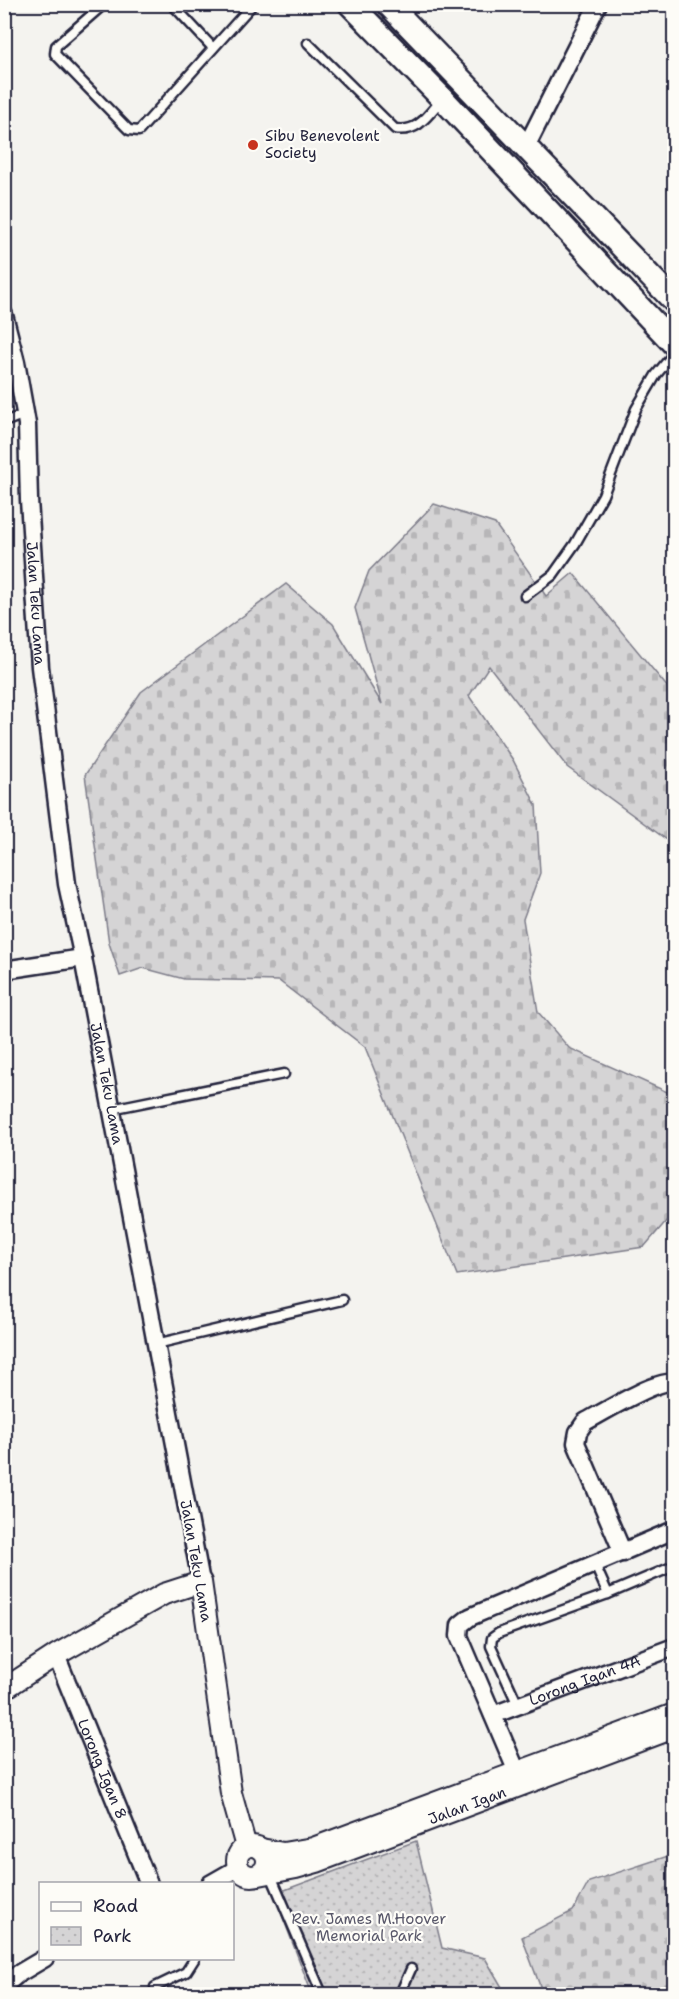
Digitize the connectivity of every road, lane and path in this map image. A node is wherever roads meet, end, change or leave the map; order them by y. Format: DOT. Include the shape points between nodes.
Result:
graph roads {
  1 [pos="104,4"];
  2 [pos="172,4"];
  3 [pos="350,4"];
  4 [pos="388,4"];
  5 [pos="598,4"];
  6 [pos="249,6"];
  7 [pos="308,43"];
  8 [pos="213,48"];
  9 [pos="443,99"];
  10 [pos="526,147"];
  11 [pos="675,302"];
  12 [pos="4,315"];
  13 [pos="675,344"];
  14 [pos="675,353"];
  15 [pos="25,414"];
  16 [pos="4,422"];
  17 [pos="525,596"];
  18 [pos="83,958"];
  19 [pos="4,970"];
  20 [pos="284,1074"];
  21 [pos="111,1109"];
  22 [pos="342,1300"];
  23 [pos="156,1344"];
  24 [pos="675,1383"];
  25 [pos="675,1530"];
  26 [pos="623,1553"];
  27 [pos="595,1565"];
  28 [pos="675,1566"];
  29 [pos="201,1582"];
  30 [pos="608,1594"];
  31 [pos="675,1647"];
  32 [pos="56,1655"];
  33 [pos="4,1689"];
  34 [pos="518,1705"];
  35 [pos="675,1714"];
  36 [pos="493,1715"];
  37 [pos="675,1728"];
  38 [pos="517,1772"];
  39 [pos="253,1848"];
  40 [pos="238,1868"];
  41 [pos="264,1874"];
  42 [pos="148,1882"];
  43 [pos="214,1882"];
  44 [pos="43,1960"];
  45 [pos="194,1960"];
  46 [pos="411,1969"];
  47 [pos="4,1986"];
  48 [pos="155,1987"];
  49 [pos="321,1995"];
  50 [pos="400,1995"];
  1 -- 8 [label="lane" via="54,50 129,130 139,131"];
  2 -- 8 [label="lane"];
  3 -- 9 [label="main road"];
  4 -- 10 [label="main road"];
  5 -- 10 [label="street"];
  6 -- 8 [label="lane"];
  7 -- 9 [label="lane" via="395,129 416,127"];
  9 -- 13 [label="main road"];
  10 -- 11 [label="main road"];
  12 -- 15 [label="street, Jalan Teku Lama"];
  14 -- 17 [label="lane" via="656,375 636,409 603,495 575,544 553,574"];
  15 -- 16 [label="lane"];
  15 -- 18 [label="street, Jalan Teku Lama" via="40,667 67,884"];
  18 -- 19 [label="street"];
  18 -- 21 [label="street, Jalan Teku Lama"];
  20 -- 21 [label="lane"];
  21 -- 23 [label="street, Jalan Teku Lama"];
  22 -- 23 [label="lane"];
  23 -- 29 [label="street, Jalan Teku Lama"];
  24 -- 26 [label="street" via="654,1386 585,1422 578,1432 576,1443"];
  25 -- 26 [label="street"];
  26 -- 27 [label="street"];
  27 -- 30 [label="lane"];
  27 -- 36 [label="street" via="470,1617 460,1625 459,1636"];
  28 -- 30 [label="lane"];
  29 -- 32 [label="street" via="164,1594"];
  29 -- 39 [label="street, Jalan Teku Lama" via="231,1793"];
  30 -- 34 [label="lane" via="492,1638 491,1646"];
  31 -- 34 [label="street, Lorong Igan 4A"];
  32 -- 33 [label="street"];
  32 -- 42 [label="street, Lorong Igan 8"];
  34 -- 36 [label="street, Lorong Igan 4A"];
  35 -- 38 [label="street, Jalan Igan"];
  36 -- 38 [label="street"];
  37 -- 41 [label="street, Jalan Igan" via="317,1862"];
  38 -- 39 [label="street, Jalan Igan" via="312,1848 284,1853"];
  39 -- 40 [label="street" via="242,1850 237,1858"];
  39 -- 41 [label="street" via="267,1857"];
  40 -- 41 [label="street" via="245,1875"];
  40 -- 43 [label="street"];
  41 -- 49 [label="lane"];
  44 -- 47 [label="street"];
  45 -- 48 [label="lane" via="186,1972"];
  46 -- 50 [label="lane"];
}
